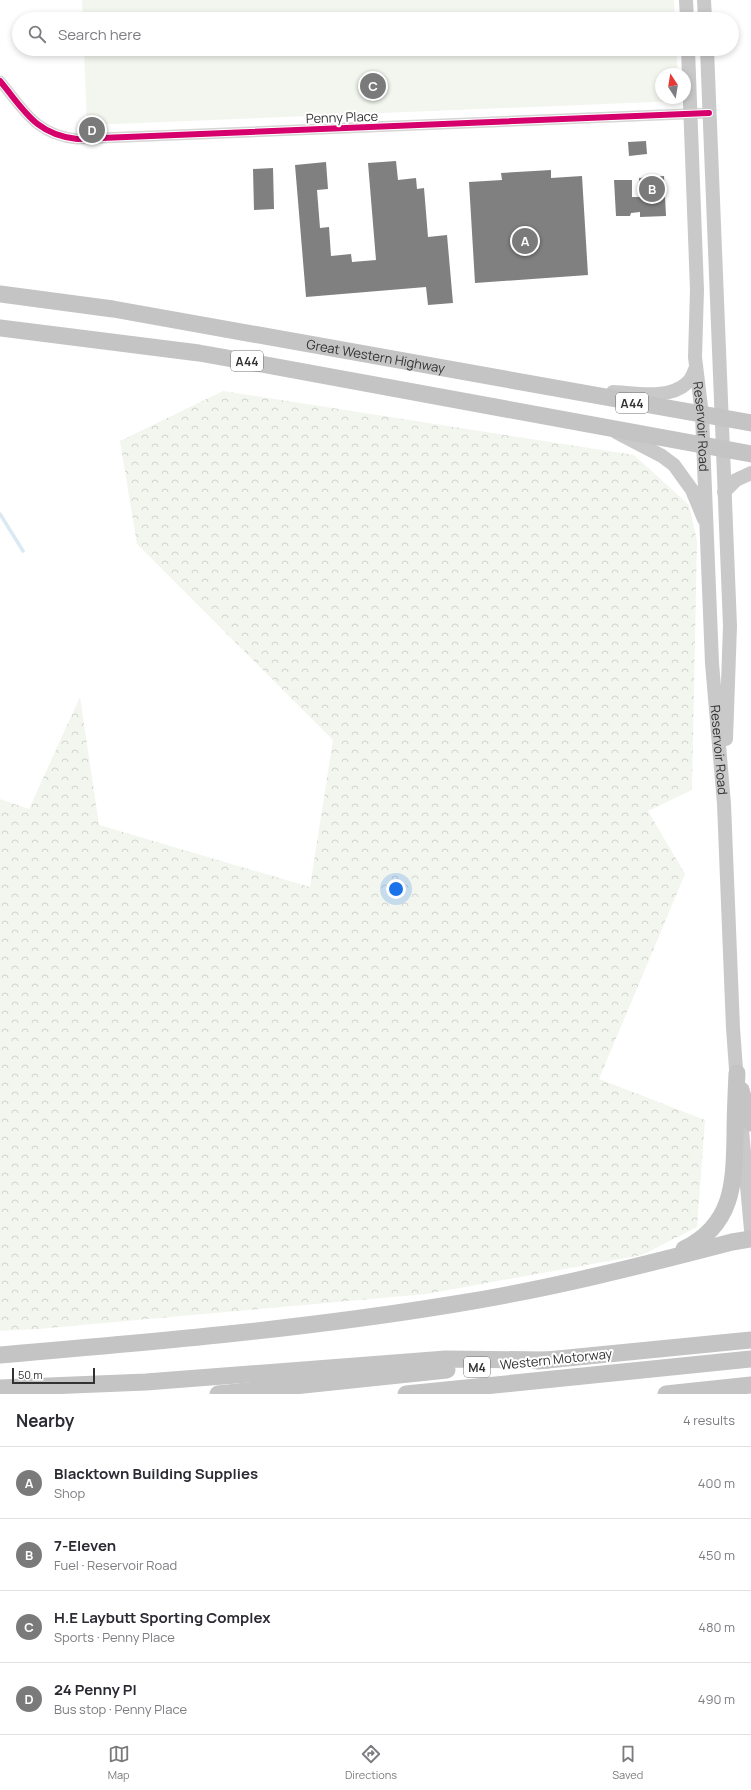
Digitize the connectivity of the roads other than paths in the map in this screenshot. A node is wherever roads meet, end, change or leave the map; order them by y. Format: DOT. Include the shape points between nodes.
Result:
graph roads {
  1 [pos="686,0"];
  2 [pos="704,0"];
  3 [pos="687,12"];
  4 [pos="705,12"];
  5 [pos="688,56"];
  6 [pos="706,56"];
  7 [pos="0,81"];
  8 [pos="690,114"];
  9 [pos="709,114"];
  10 [pos="0,294"];
  11 [pos="0,328"];
  12 [pos="696,367"];
  13 [pos="562,390"];
  14 [pos="702,415"];
  15 [pos="721,418"];
  16 [pos="751,423"];
  17 [pos="609,428"];
  18 [pos="704,445"];
  19 [pos="722,448"];
  20 [pos="751,454"];
  21 [pos="751,472"];
  22 [pos="724,492"];
  23 [pos="707,525"];
  24 [pos="724,804"];
  25 [pos="736,1072"];
  26 [pos="751,1124"];
  27 [pos="751,1230"];
  28 [pos="751,1239"];
  29 [pos="661,1260"];
  30 [pos="743,1341"];
  31 [pos="0,1354"];
  32 [pos="548,1360"];
  33 [pos="744,1360"];
  34 [pos="745,1386"];
  35 [pos="0,1388"];
  36 [pos="218,1394"];
  37 [pos="406,1394"];
  38 [pos="666,1394"];
  1 -- 3 [label="main road"];
  2 -- 4 [label="main road"];
  5 -- 8 [label="main road, Reservoir Road"];
  6 -- 9 [label="main road, Reservoir Road"];
  7 -- 8 [label="street, Penny Place" via="39,126 57,136 77,139"];
  8 -- 9 [label="street, Penny Place"];
  8 -- 12 [label="main road, Reservoir Road" via="697,290"];
  9 -- 15 [label="main road, Reservoir Road"];
  10 -- 13 [label="highway, Great Western Highway / A44" via="113,309"];
  11 -- 17 [label="highway, A44" via="215,356"];
  12 -- 13 [label="main road" via="687,383 670,392 650,394"];
  12 -- 14 [label="main road, Reservoir Road"];
  13 -- 14 [label="highway, Great Western Highway / A44"];
  14 -- 15 [label="highway, Great Western Highway / A44"];
  14 -- 18 [label="main road, Reservoir Road"];
  15 -- 16 [label="highway, Great Western Highway / A44"];
  15 -- 19 [label="main road, Reservoir Road"];
  17 -- 18 [label="highway, A44"];
  17 -- 23 [label="main road" via="674,465 692,490"];
  18 -- 19 [label="highway, A44"];
  18 -- 23 [label="main road, Reservoir Road"];
  19 -- 20 [label="highway, A44"];
  19 -- 22 [label="main road, Reservoir Road"];
  21 -- 22 [label="main road" via="736,480"];
  22 -- 24 [label="main road, Reservoir Road" via="730,626"];
  23 -- 24 [label="main road, Reservoir Road" via="712,663"];
  24 -- 25 [label="main road, Reservoir Road"];
  25 -- 26 [label="highway"];
  25 -- 27 [label="main road, Reservoir Road"];
  25 -- 29 [label="highway" via="734,1171 728,1201 714,1226 703,1238"];
  28 -- 29 [label="highway"];
  29 -- 31 [label="highway" via="584,1279 386,1315 204,1337"];
  30 -- 32 [label="highway, Western Motorway / M4"];
  32 -- 35 [label="highway" via="446,1359 146,1382"];
  32 -- 36 [label="highway, Western Motorway / M4"];
  33 -- 37 [label="highway, Western Motorway / M4"];
  34 -- 38 [label="highway"];
}
